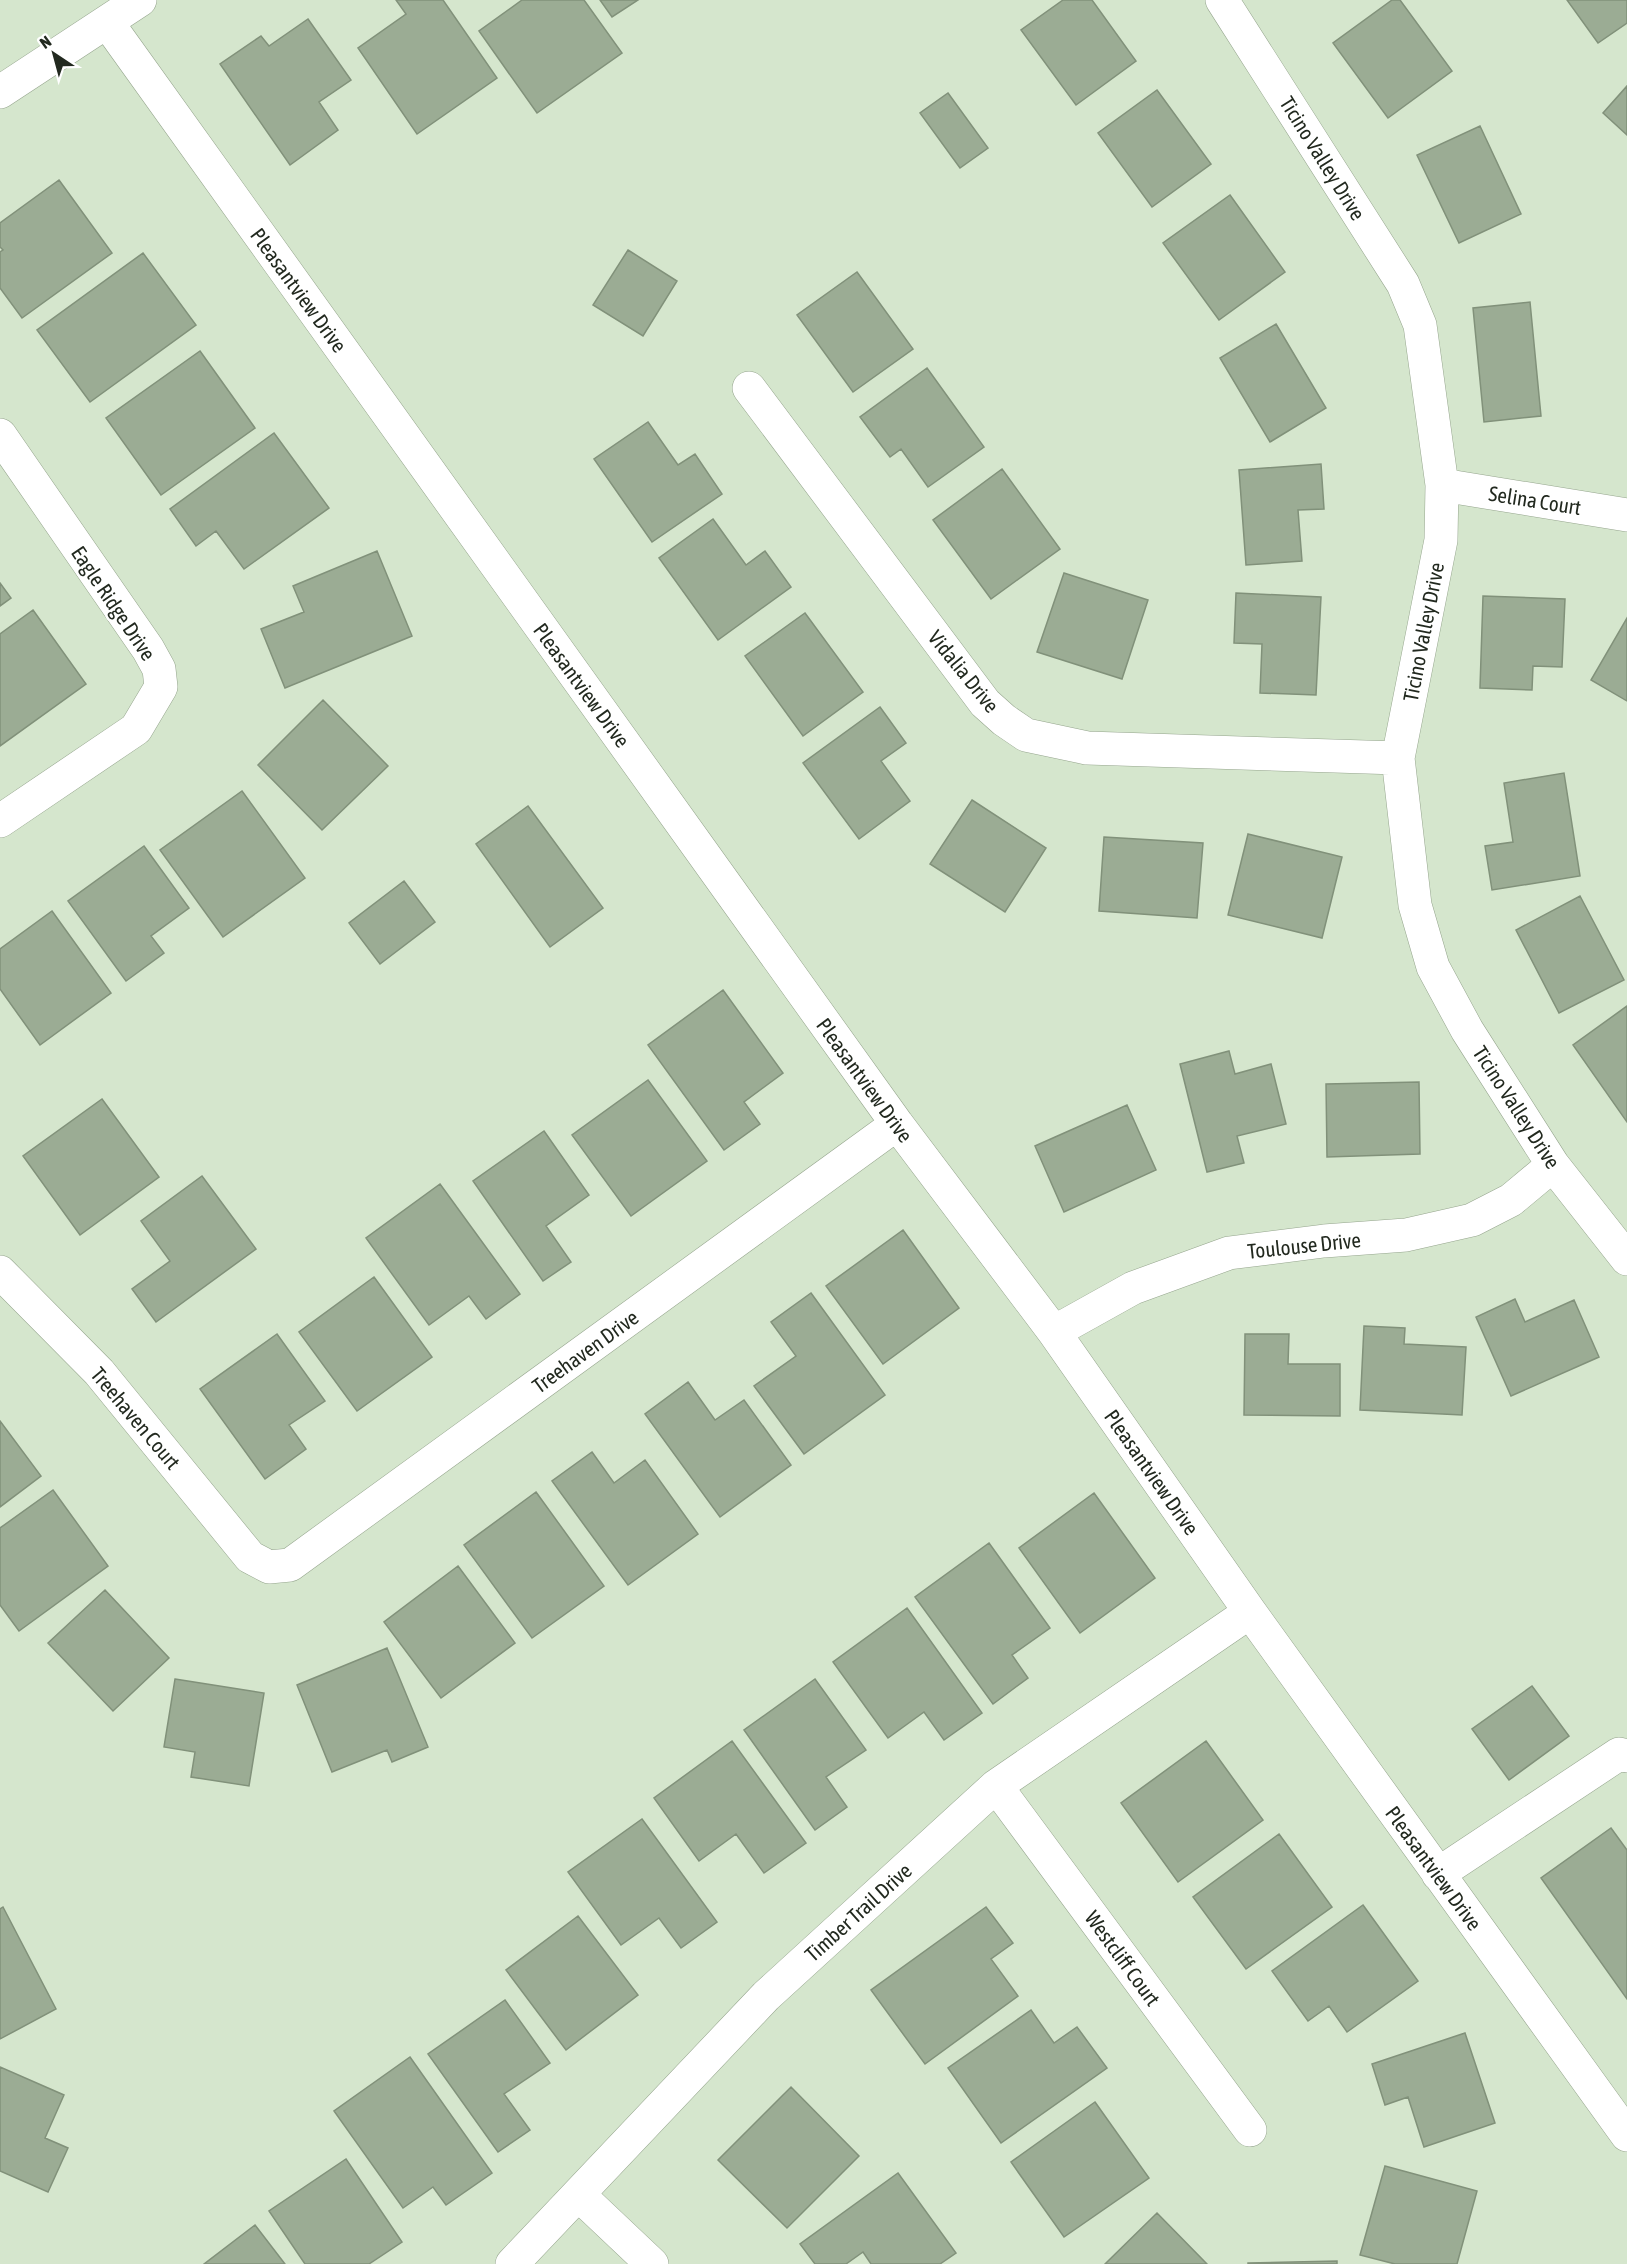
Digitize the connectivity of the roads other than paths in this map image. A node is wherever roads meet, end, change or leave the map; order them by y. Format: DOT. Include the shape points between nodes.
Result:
graph roads {
  1 [pos="140,0"];
  2 [pos="1222,0"];
  3 [pos="107,22"];
  4 [pos="0,92"];
  5 [pos="749,388"];
  6 [pos="0,435"];
  7 [pos="1442,485"];
  8 [pos="1627,514"];
  9 [pos="1398,758"];
  10 [pos="0,821"];
  11 [pos="897,1125"];
  12 [pos="1553,1165"];
  13 [pos="1627,1258"];
  14 [pos="0,1272"];
  15 [pos="1054,1332"];
  16 [pos="268,1568"];
  17 [pos="1250,1612"];
  18 [pos="1627,1756"];
  19 [pos="996,1786"];
  20 [pos="1438,1874"];
  21 [pos="1250,2130"];
  22 [pos="1627,2135"];
  23 [pos="579,2195"];
  24 [pos="512,2264"];
  25 [pos="652,2264"];
  1 -- 3 [label="street"];
  2 -- 7 [label="street, Ticino Valley Drive" via="1403,284 1420,325"];
  3 -- 4 [label="street"];
  3 -- 11 [label="street, Pleasantview Drive"];
  5 -- 9 [label="street, Vidalia Drive" via="985,703 1026,735 1087,748"];
  6 -- 10 [label="street, Eagle Ridge Drive" via="148,649 159,669 161,687 135,729"];
  7 -- 8 [label="street, Selina Court"];
  7 -- 9 [label="street, Ticino Valley Drive" via="1441,540"];
  9 -- 12 [label="street, Ticino Valley Drive" via="1415,905 1433,967 1467,1030"];
  11 -- 15 [label="street, Pleasantview Drive"];
  11 -- 16 [label="street, Treehaven Drive" via="290,1565"];
  12 -- 13 [label="street, Ticino Valley Drive"];
  12 -- 15 [label="street, Toulouse Drive" via="1510,1200 1472,1220 1406,1235 1229,1253 1133,1288"];
  14 -- 16 [label="street, Treehaven Court" via="99,1372 250,1557"];
  15 -- 17 [label="street, Pleasantview Drive"];
  17 -- 19 [label="street, Timber Trail Drive"];
  17 -- 20 [label="street, Pleasantview Drive"];
  18 -- 20 [label="street" via="1618,1754"];
  19 -- 21 [label="street, Westcliff Court"];
  19 -- 23 [label="street, Timber Trail Drive" via="766,1996"];
  20 -- 22 [label="street, Pleasantview Drive"];
  23 -- 24 [label="street, Timber Trail Drive"];
  23 -- 25 [label="street"];
}
